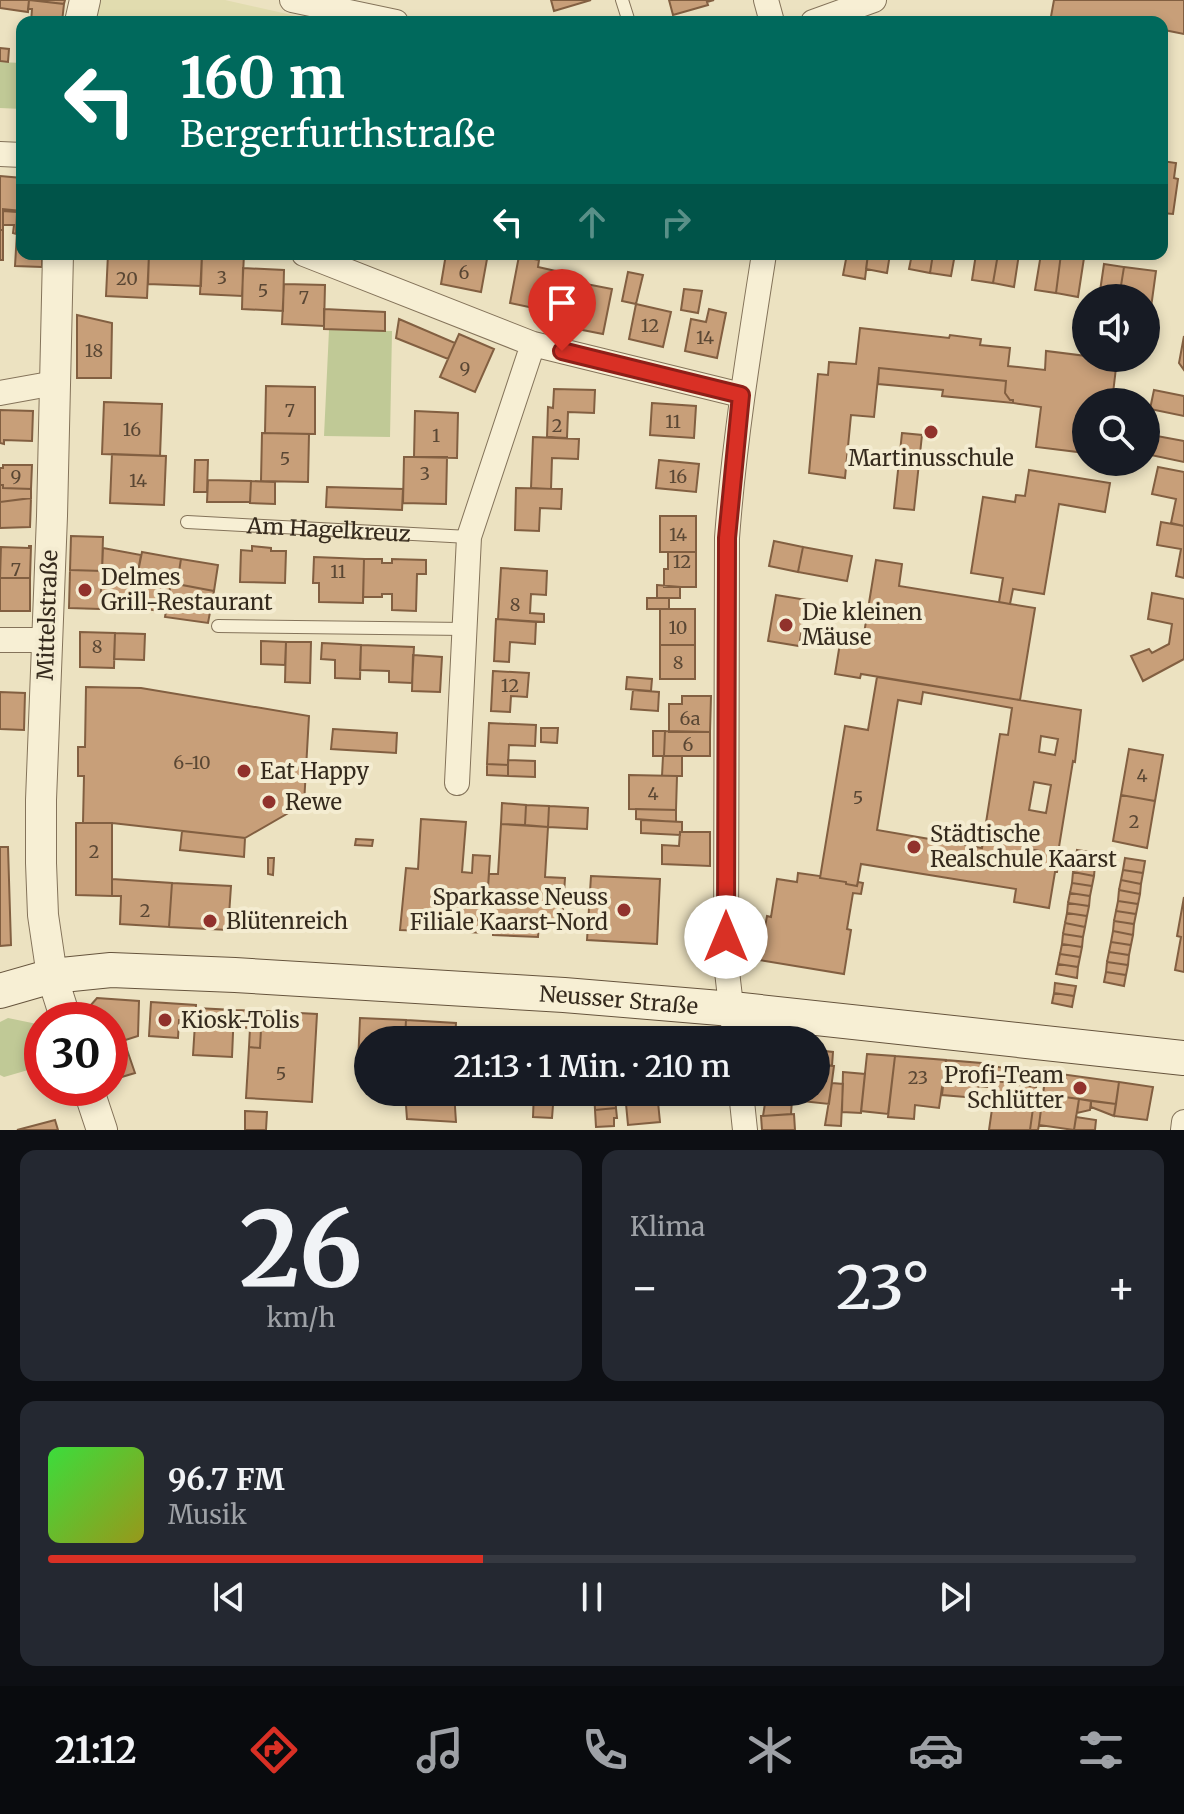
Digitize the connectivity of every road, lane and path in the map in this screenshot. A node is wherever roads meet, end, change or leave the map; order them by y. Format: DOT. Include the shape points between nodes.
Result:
graph roads {
  1 [pos="292,0"];
  2 [pos="874,0"];
  3 [pos="383,16"];
  4 [pos="830,16"];
  5 [pos="58,260"];
  6 [pos="319,260"];
  7 [pos="763,260"];
  8 [pos="533,344"];
  9 [pos="55,383"];
  10 [pos="0,393"];
  11 [pos="741,395"];
  12 [pos="187,522"];
  13 [pos="469,537"];
  14 [pos="218,626"];
  15 [pos="465,629"];
  16 [pos="0,640"];
  17 [pos="46,640"];
  18 [pos="457,783"];
  19 [pos="52,976"];
  20 [pos="0,991"];
  21 [pos="60,1002"];
  22 [pos="733,1024"];
  23 [pos="1184,1058"];
  24 [pos="94,1106"];
  25 [pos="742,1106"];
  26 [pos="1184,1122"];
  27 [pos="102,1130"];
  28 [pos="745,1130"];
  29 [pos="1183,1130"];
  1 -- 3 [label="street"];
  2 -- 4 [label="street"];
  5 -- 9 [label="street, Mittelstraße"];
  6 -- 8 [label="street"];
  7 -- 11 [label="street"];
  8 -- 11 [label="street"];
  8 -- 13 [label="street"];
  9 -- 10 [label="street"];
  9 -- 17 [label="street, Mittelstraße"];
  11 -- 22 [label="street" via="726,593 726,963"];
  12 -- 13 [label="lane, Am Hagelkreuz"];
  13 -- 15 [label="street"];
  14 -- 15 [label="lane"];
  15 -- 18 [label="street"];
  16 -- 17 [label="street"];
  17 -- 19 [label="street, Mittelstraße" via="41,863"];
  19 -- 20 [label="main road, Neusser Straße"];
  19 -- 21 [label="street, Mittelstraße"];
  19 -- 22 [label="main road, Neusser Straße" via="145,970 564,995"];
  22 -- 23 [label="main road, Neusser Straße"];
  24 -- 27 [label="street"];
  25 -- 28 [label="street"];
  26 -- 29 [label="street"];
}
